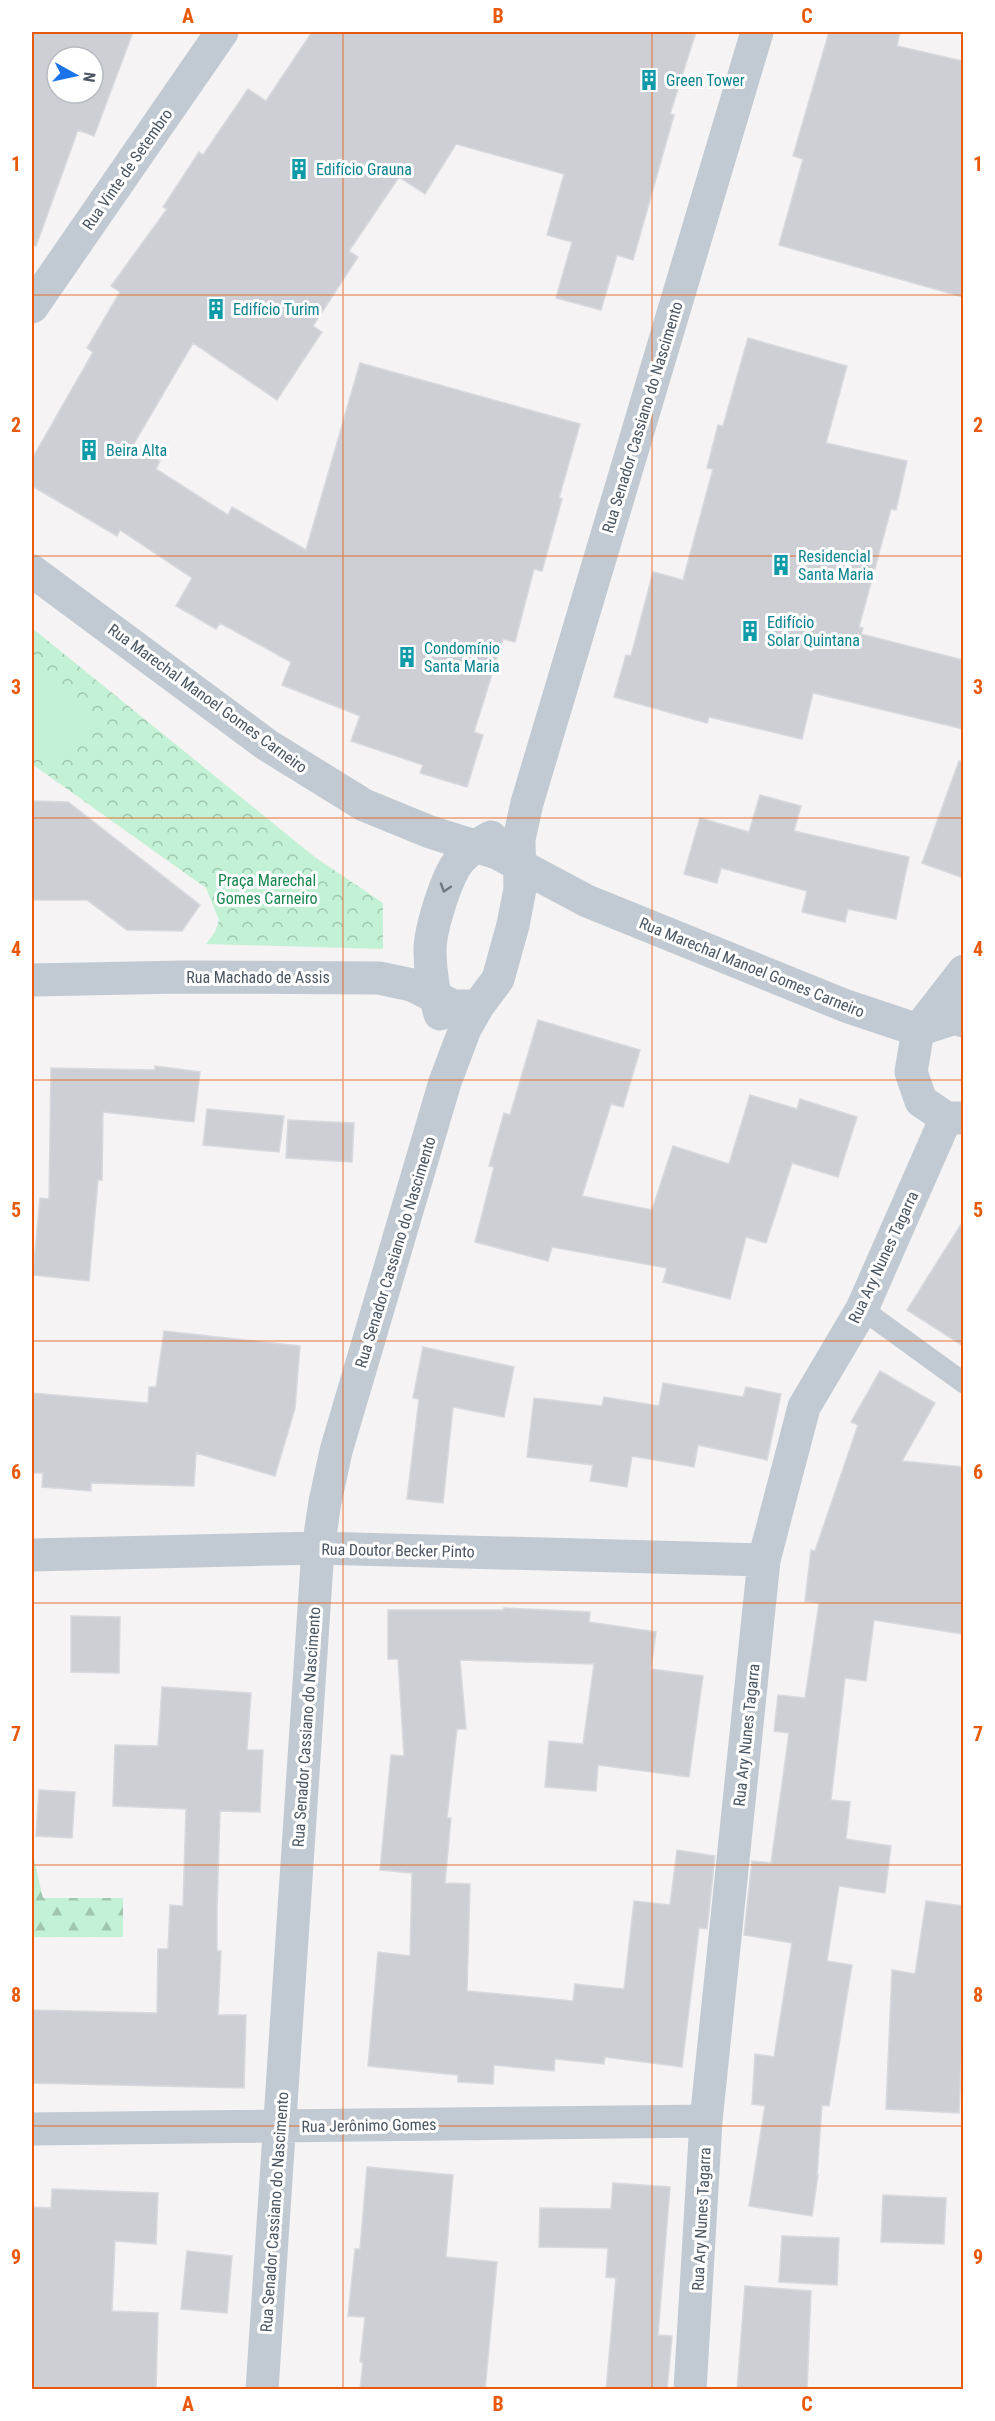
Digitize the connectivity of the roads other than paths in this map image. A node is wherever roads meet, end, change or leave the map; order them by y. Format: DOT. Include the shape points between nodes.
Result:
graph roads {
  1 [pos="222,32"];
  2 [pos="757,32"];
  3 [pos="37,289"];
  4 [pos="32,571"];
  5 [pos="526,803"];
  6 [pos="476,846"];
  7 [pos="518,862"];
  8 [pos="587,901"];
  9 [pos="513,925"];
  10 [pos="430,948"];
  11 [pos="379,978"];
  12 [pos="32,980"];
  13 [pos="435,996"];
  14 [pos="957,1000"];
  15 [pos="478,1006"];
  16 [pos="918,1030"];
  17 [pos="446,1082"];
  18 [pos="955,1118"];
  19 [pos="862,1309"];
  20 [pos="963,1383"];
  21 [pos="318,1548"];
  22 [pos="32,1555"];
  23 [pos="764,1560"];
  24 [pos="706,2121"];
  25 [pos="280,2126"];
  26 [pos="32,2129"];
  27 [pos="262,2390"];
  28 [pos="690,2390"];
  1 -- 3 [label="street, Rua Vinte de Setembro"];
  2 -- 5 [label="street, Rua Senador Cassiano do Nascimento"];
  4 -- 6 [label="street, Rua Marechal Manoel Gomes Carneiro" via="267,745 354,799 430,832"];
  5 -- 6 [label="street, Rua Senador Cassiano do Nascimento" via="500,832"];
  5 -- 7 [label="street, Rua Senador Cassiano do Nascimento"];
  6 -- 7 [label="street, Rua Marechal Manoel Gomes Carneiro"];
  6 -- 10 [label="street, Rua Senador Cassiano do Nascimento, one-way" via="459,860 445,883"];
  7 -- 8 [label="street, Rua Marechal Manoel Gomes Carneiro"];
  7 -- 9 [label="street, Rua Senador Cassiano do Nascimento" via="520,889"];
  8 -- 9 [label="street, Rua Marechal Manoel Gomes Carneiro" via="541,903"];
  8 -- 16 [label="street, Rua Marechal Manoel Gomes Carneiro" via="846,1006"];
  9 -- 15 [label="street, Rua Senador Cassiano do Nascimento" via="498,979"];
  10 -- 11 [label="street" via="414,961"];
  10 -- 13 [label="street, Rua Senador Cassiano do Nascimento"];
  11 -- 12 [label="street, Rua Machado de Assis"];
  11 -- 13 [label="street, Rua Machado de Assis" via="412,985"];
  13 -- 15 [label="street, Rua Machado de Assis" via="453,1006"];
  13 -- 17 [label="street, Rua Senador Cassiano do Nascimento" via="442,1022"];
  14 -- 16 [label="street"];
  15 -- 17 [label="street, Rua Senador Cassiano do Nascimento" via="465,1029"];
  16 -- 18 [label="street" via="911,1072 921,1101"];
  17 -- 21 [label="street, Rua Senador Cassiano do Nascimento" via="336,1451"];
  18 -- 19 [label="street, Rua Ary Nunes Tagarra"];
  19 -- 20 [label="lane"];
  19 -- 23 [label="street, Rua Ary Nunes Tagarra" via="804,1407"];
  21 -- 22 [label="street, Rua Doutor Becker Pinto"];
  21 -- 23 [label="street, Rua Doutor Becker Pinto"];
  21 -- 25 [label="street, Rua Senador Cassiano do Nascimento"];
  23 -- 24 [label="street, Rua Ary Nunes Tagarra"];
  24 -- 25 [label="street, Rua Jerônimo Gomes"];
  24 -- 28 [label="street, Rua Ary Nunes Tagarra"];
  25 -- 26 [label="street, Rua Jerônimo Gomes"];
  25 -- 27 [label="street, Rua Senador Cassiano do Nascimento"];
}
